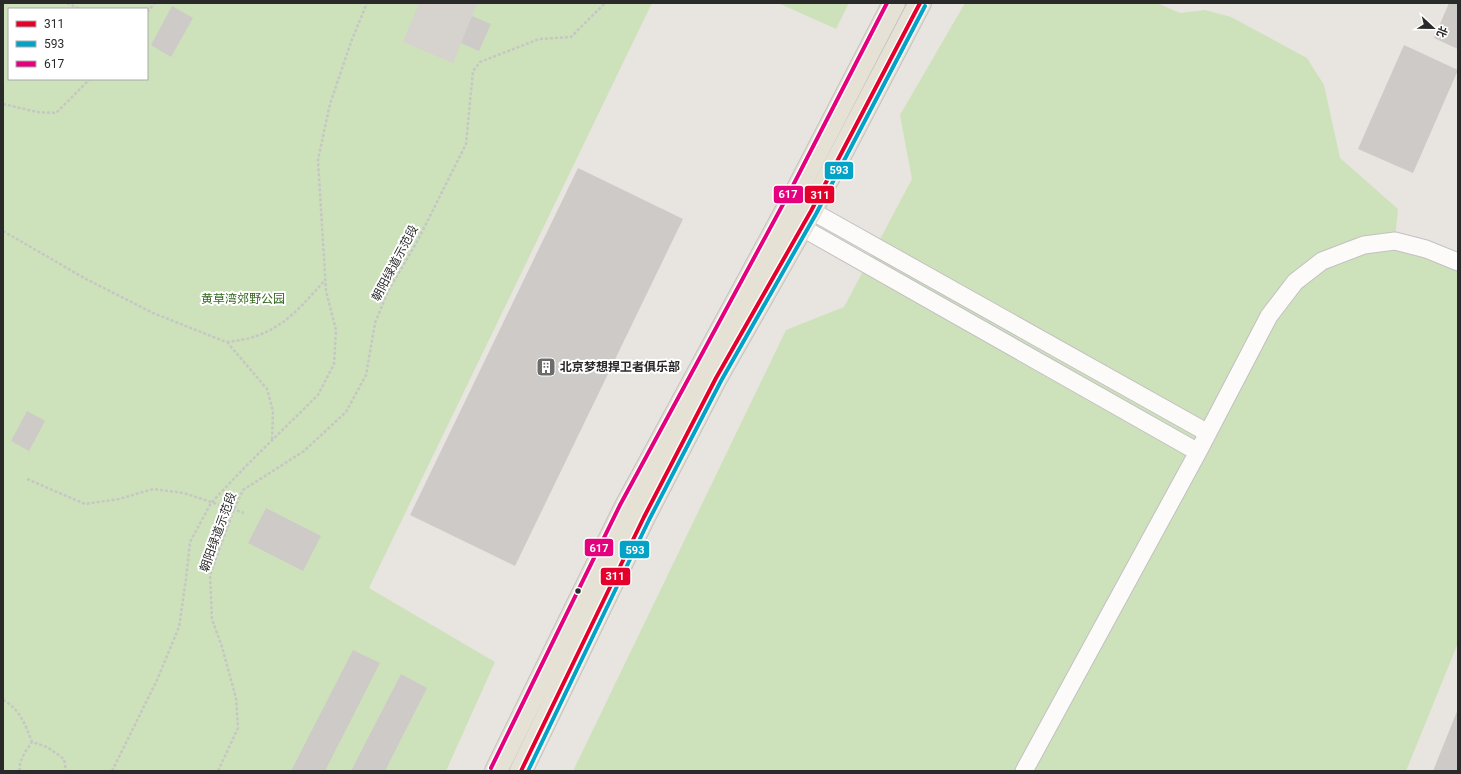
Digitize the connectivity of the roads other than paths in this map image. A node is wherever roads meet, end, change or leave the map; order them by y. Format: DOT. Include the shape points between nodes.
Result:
graph roads {
  1 [pos="894,3"];
  2 [pos="920,3"];
  3 [pos="797,214"];
  4 [pos="1458,262"];
  5 [pos="1208,433"];
  6 [pos="1198,452"];
  7 [pos="496,771"];
  8 [pos="521,771"];
  9 [pos="1024,771"];
  1 -- 3 [label="main road"];
  2 -- 3 [label="main road"];
  3 -- 5 [label="street"];
  3 -- 6 [label="street"];
  3 -- 7 [label="main road" via="625,508"];
  3 -- 8 [label="main road" via="644,517"];
  4 -- 5 [label="street" via="1395,240 1364,245 1322,261 1295,282 1269,316"];
  5 -- 6 [label="street"];
  6 -- 9 [label="street"];
}
